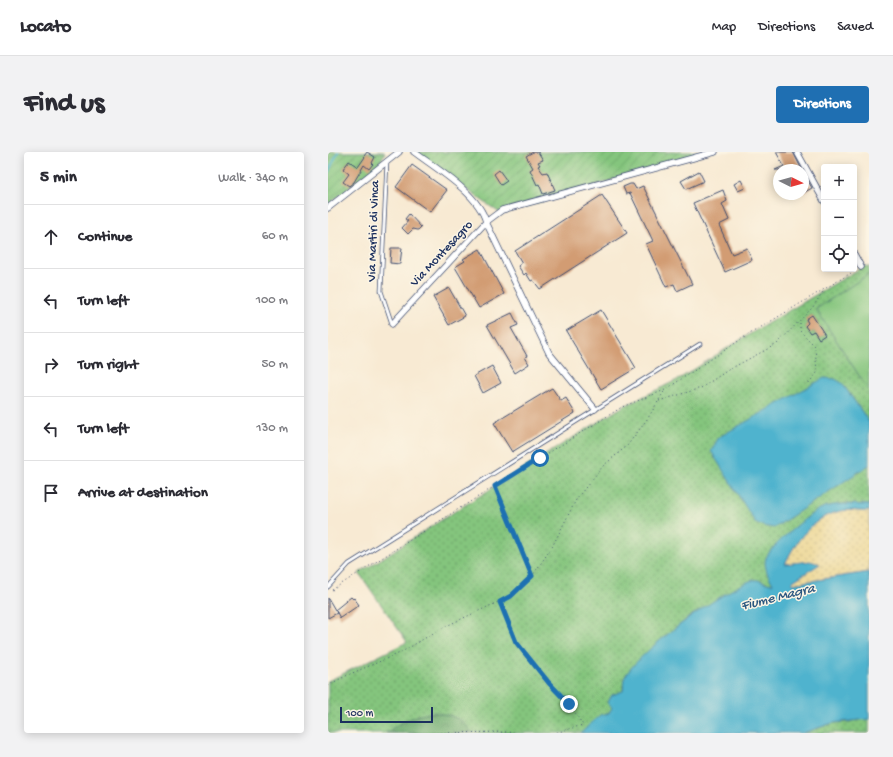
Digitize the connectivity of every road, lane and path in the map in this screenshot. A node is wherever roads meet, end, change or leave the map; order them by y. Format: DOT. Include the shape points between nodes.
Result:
graph roads {
  1 [pos="399,152"];
  2 [pos="414,152"];
  3 [pos="715,152"];
  4 [pos="797,152"];
  5 [pos="387,161"];
  6 [pos="823,200"];
  7 [pos="328,208"];
  8 [pos="486,222"];
  9 [pos="857,260"];
  10 [pos="861,267"];
  11 [pos="824,289"];
  12 [pos="800,322"];
  13 [pos="392,324"];
  14 [pos="700,344"];
  15 [pos="808,385"];
  16 [pos="665,390"];
  17 [pos="659,401"];
  18 [pos="595,409"];
  19 [pos="495,486"];
  20 [pos="532,576"];
  21 [pos="328,587"];
  22 [pos="328,593"];
  23 [pos="500,602"];
  24 [pos="328,685"];
  25 [pos="437,733"];
  26 [pos="514,733"];
  27 [pos="555,733"];
  1 -- 5 [label="street"];
  2 -- 8 [label="street, Via Montesagro" via="466,192 484,212"];
  3 -- 8 [label="street" via="502,210"];
  4 -- 6 [label="street"];
  5 -- 7 [label="street"];
  5 -- 13 [label="lane, Via Martiri di Vinca" via="381,291"];
  8 -- 13 [label="street, Via Montesagro"];
  8 -- 18 [label="street" via="549,353"];
  9 -- 10 [label="street"];
  10 -- 11 [label="path"];
  11 -- 12 [label="path"];
  11 -- 16 [label="path" via="743,338"];
  12 -- 15 [label="path" via="800,331 815,346 817,373"];
  12 -- 17 [label="path" via="777,344 734,366 701,388"];
  14 -- 18 [label="lane"];
  16 -- 17 [label="path"];
  16 -- 19 [label="path" via="622,407"];
  17 -- 20 [label="path" via="627,446 603,466 577,498 552,547"];
  18 -- 21 [label="lane" via="349,564"];
  19 -- 20 [label="path"];
  19 -- 22 [label="path"];
  20 -- 23 [label="path" via="511,596"];
  23 -- 24 [label="path" via="442,628 400,653"];
  23 -- 27 [label="path" via="516,642 569,704 583,725"];
  25 -- 26 [label="path"];
}
